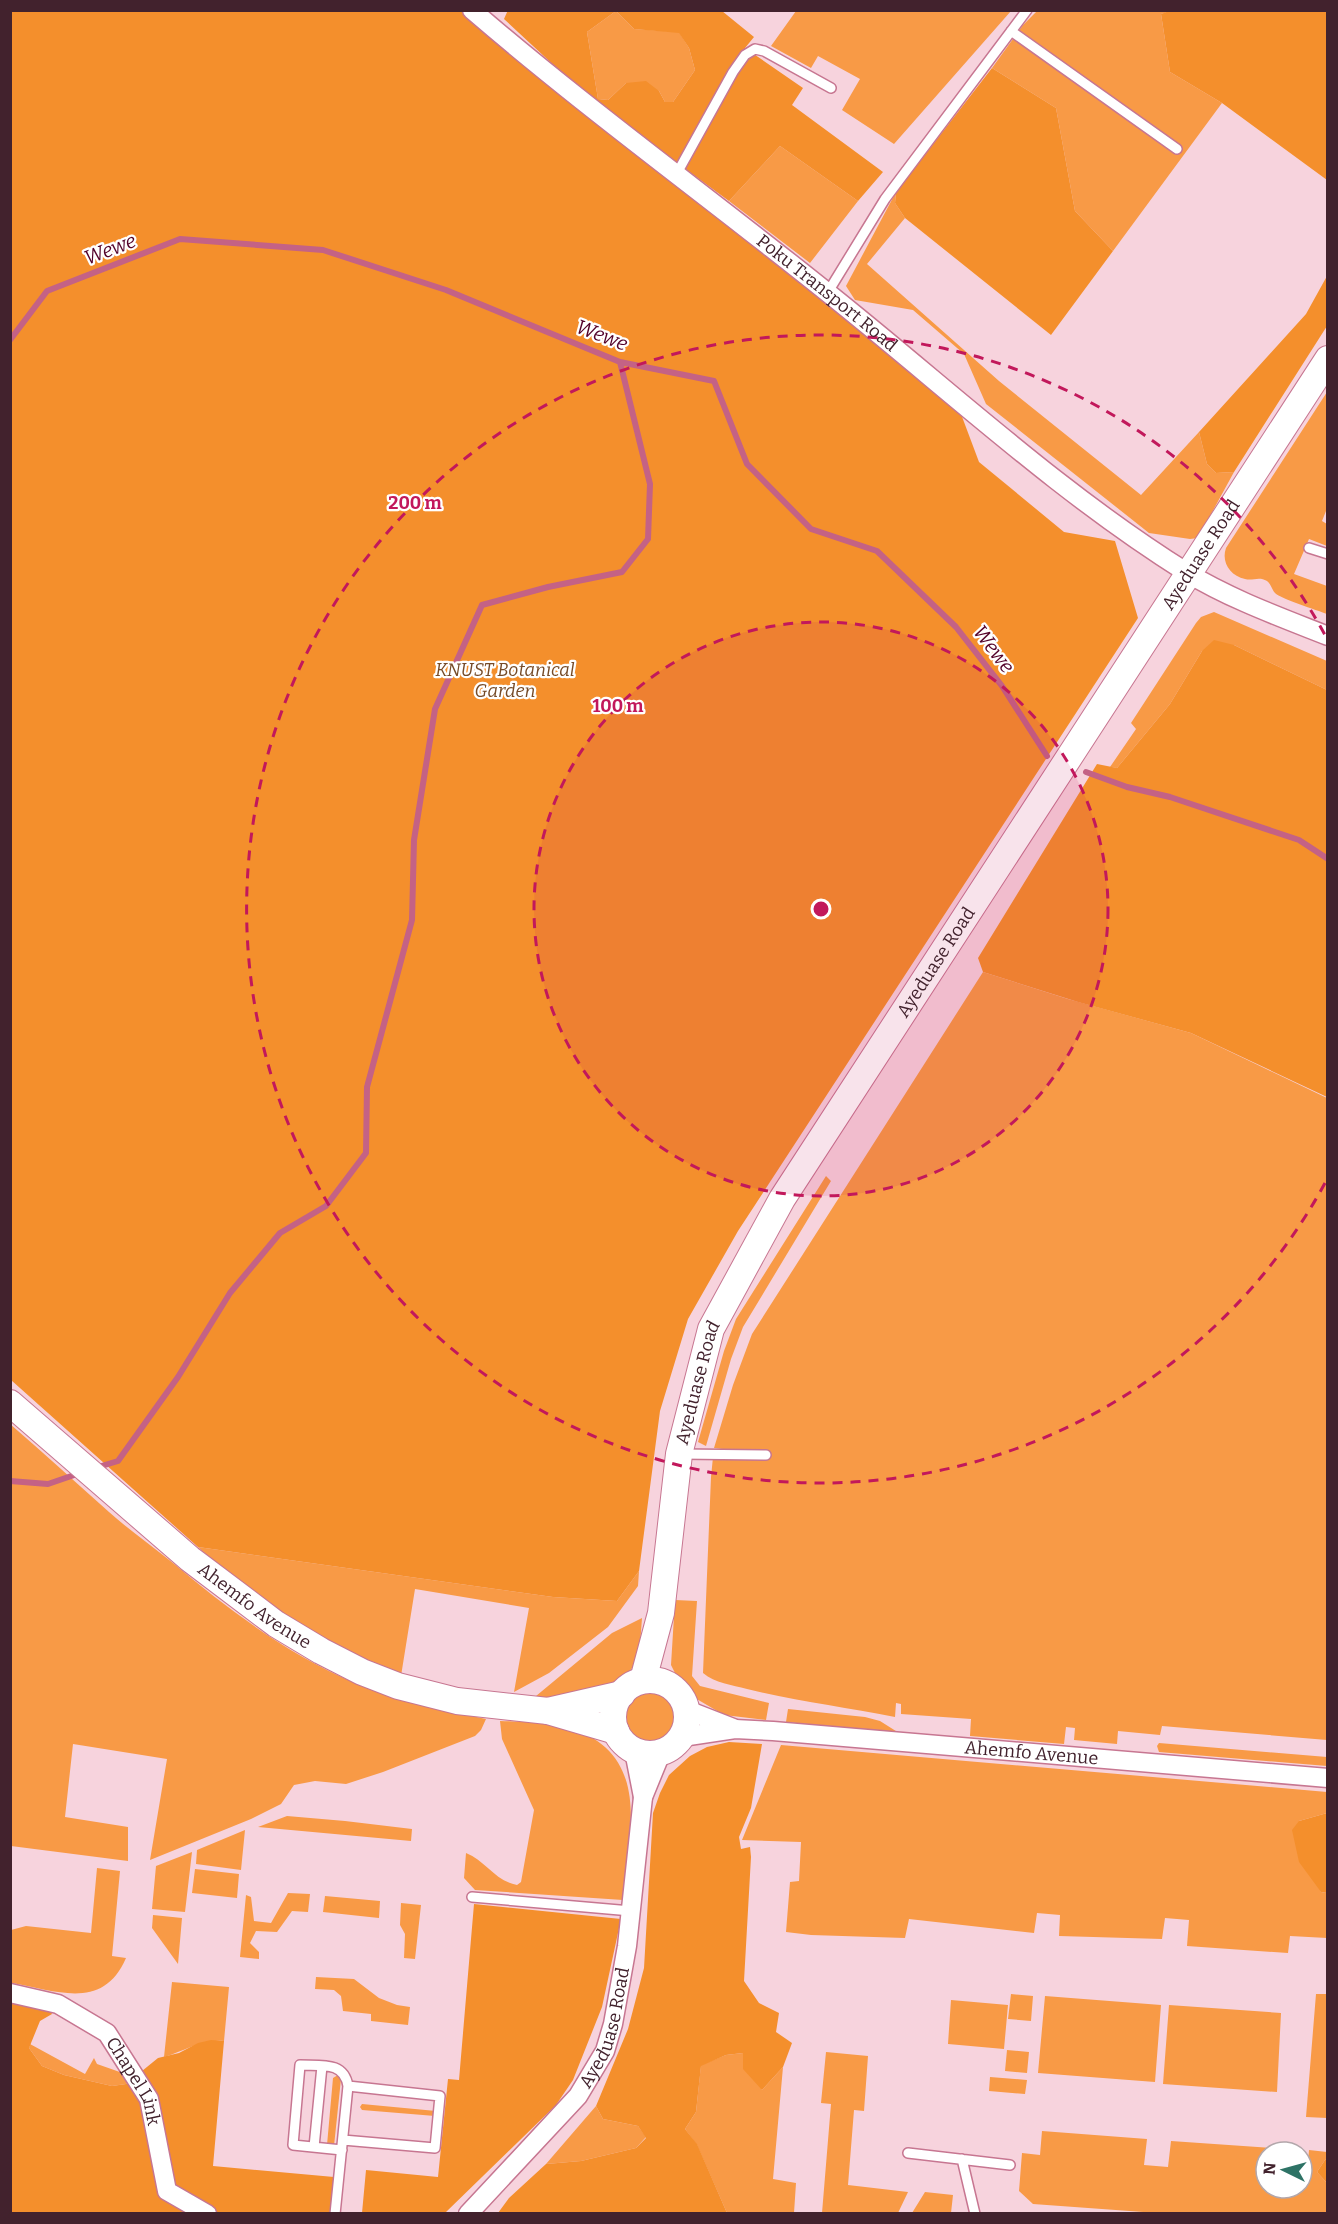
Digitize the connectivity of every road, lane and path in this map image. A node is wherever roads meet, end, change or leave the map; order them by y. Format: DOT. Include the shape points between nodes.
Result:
graph roads {
  1 [pos="472,10"];
  2 [pos="1027,10"];
  3 [pos="1011,31"];
  4 [pos="831,88"];
  5 [pos="1177,149"];
  6 [pos="676,175"];
  7 [pos="828,292"];
  8 [pos="1328,359"];
  9 [pos="1309,548"];
  10 [pos="1328,554"];
  11 [pos="1187,573"];
  12 [pos="1328,636"];
  13 [pos="10,1402"];
  14 [pos="678,1454"];
  15 [pos="766,1455"];
  16 [pos="661,1613"];
  17 [pos="643,1680"];
  18 [pos="669,1685"];
  19 [pos="621,1694"];
  20 [pos="687,1710"];
  21 [pos="548,1711"];
  22 [pos="735,1729"];
  23 [pos="616,1731"];
  24 [pos="682,1737"];
  25 [pos="634,1751"];
  26 [pos="661,1753"];
  27 [pos="1328,1778"];
  28 [pos="643,1797"];
  29 [pos="472,1897"];
  30 [pos="631,1911"];
  31 [pos="10,1993"];
  32 [pos="322,2066"];
  33 [pos="348,2086"];
  34 [pos="343,2140"];
  35 [pos="314,2147"];
  36 [pos="342,2150"];
  37 [pos="908,2153"];
  38 [pos="962,2159"];
  39 [pos="1010,2165"];
  40 [pos="207,2214"];
  41 [pos="335,2214"];
  42 [pos="468,2214"];
  43 [pos="975,2214"];
  1 -- 6 [label="street, Poku Transport Road" via="552,79"];
  2 -- 3 [label="lane"];
  3 -- 5 [label="lane"];
  3 -- 7 [label="lane" via="885,199"];
  4 -- 6 [label="lane" via="755,49 745,55 733,72"];
  6 -- 7 [label="street, Poku Transport Road"];
  7 -- 11 [label="street, Poku Transport Road" via="1095,510"];
  8 -- 11 [label="street, Ayeduase Road"];
  9 -- 10 [label="lane"];
  11 -- 12 [label="street, Poku Transport Road" via="1224,593"];
  11 -- 14 [label="street, Ayeduase Road" via="782,1199 711,1329"];
  13 -- 21 [label="street, Ahemfo Avenue" via="190,1559 276,1624 362,1672 398,1686 457,1701"];
  14 -- 15 [label="lane"];
  14 -- 16 [label="street, Ayeduase Road"];
  16 -- 17 [label="street, Ayeduase Road"];
  16 -- 18 [label="street, Ayeduase Road"];
  17 -- 18 [label="street"];
  17 -- 19 [label="street"];
  18 -- 20 [label="street" via="681,1696"];
  19 -- 21 [label="street, Ahemfo Avenue"];
  19 -- 23 [label="street" via="613,1718"];
  20 -- 22 [label="street, Ahemfo Avenue"];
  20 -- 24 [label="street"];
  21 -- 23 [label="street, Ahemfo Avenue"];
  22 -- 24 [label="street, Ahemfo Avenue"];
  22 -- 27 [label="street, Ahemfo Avenue"];
  23 -- 25 [label="street"];
  24 -- 26 [label="street"];
  25 -- 26 [label="street" via="647,1755"];
  25 -- 28 [label="street, Ayeduase Road"];
  26 -- 28 [label="street, Ayeduase Road"];
  28 -- 30 [label="street, Ayeduase Road"];
  29 -- 30 [label="lane"];
  30 -- 42 [label="street, Ayeduase Road" via="613,2024 604,2051 578,2096"];
  31 -- 40 [label="street, Chapel Link" via="58,2004 107,2033 149,2099 167,2191"];
  32 -- 33 [label="lane" via="338,2067 346,2075"];
  32 -- 35 [label="lane"];
  32 -- 35 [label="lane" via="300,2064 293,2145"];
  33 -- 34 [label="lane"];
  33 -- 34 [label="lane" via="440,2096 435,2148"];
  34 -- 36 [label="lane"];
  35 -- 36 [label="lane"];
  36 -- 41 [label="lane"];
  37 -- 38 [label="lane"];
  38 -- 39 [label="lane"];
  38 -- 43 [label="lane"];
}
